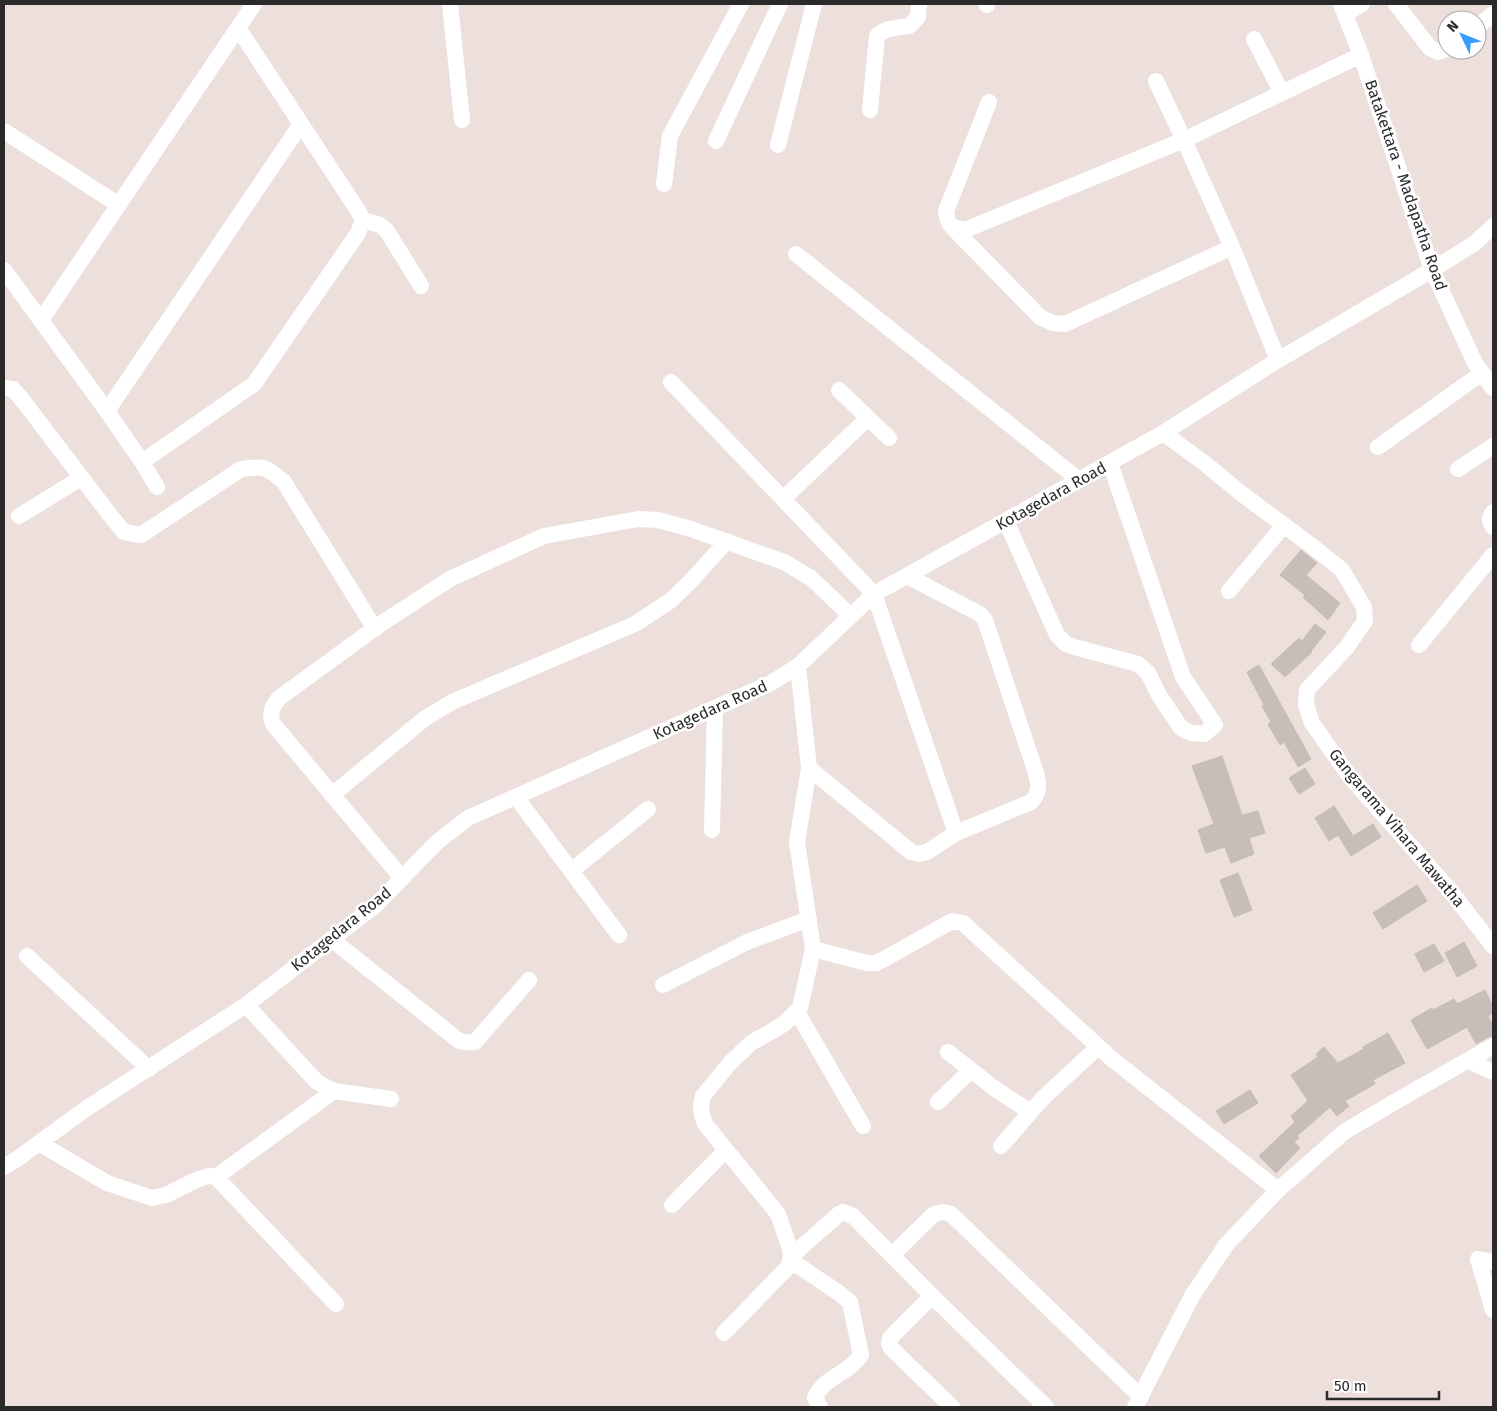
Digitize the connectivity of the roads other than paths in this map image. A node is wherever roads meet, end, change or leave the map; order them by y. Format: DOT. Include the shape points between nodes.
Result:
graph roads {
  1 [pos="254,4"];
  2 [pos="450,4"];
  3 [pos="741,4"];
  4 [pos="780,4"];
  5 [pos="814,4"];
  6 [pos="919,4"];
  7 [pos="1362,4"];
  8 [pos="1396,4"];
  9 [pos="1343,9"];
  10 [pos="238,28"];
  11 [pos="1254,39"];
  12 [pos="1437,52"];
  13 [pos="1361,55"];
  14 [pos="1156,81"];
  15 [pos="1282,93"];
  16 [pos="989,102"];
  17 [pos="870,110"];
  18 [pos="462,120"];
  19 [pos="301,124"];
  20 [pos="4,131"];
  21 [pos="716,140"];
  22 [pos="1184,140"];
  23 [pos="778,145"];
  24 [pos="664,184"];
  25 [pos="119,205"];
  26 [pos="363,220"];
  27 [pos="1493,226"];
  28 [pos="953,228"];
  29 [pos="1232,247"];
  30 [pos="796,254"];
  31 [pos="4,270"];
  32 [pos="1432,270"];
  33 [pos="421,286"];
  34 [pos="41,320"];
  35 [pos="1278,360"];
  36 [pos="1482,373"];
  37 [pos="670,382"];
  38 [pos="4,388"];
  39 [pos="1493,388"];
  40 [pos="839,390"];
  41 [pos="106,411"];
  42 [pos="868,418"];
  43 [pos="1164,433"];
  44 [pos="890,438"];
  45 [pos="1493,446"];
  46 [pos="1378,447"];
  47 [pos="142,462"];
  48 [pos="1110,462"];
  49 [pos="1458,469"];
  50 [pos="82,478"];
  51 [pos="1079,480"];
  52 [pos="157,486"];
  53 [pos="782,499"];
  54 [pos="1493,512"];
  55 [pos="18,516"];
  56 [pos="1006,521"];
  57 [pos="1284,525"];
  58 [pos="1493,527"];
  59 [pos="727,541"];
  60 [pos="1493,555"];
  61 [pos="907,576"];
  62 [pos="1229,591"];
  63 [pos="874,594"];
  64 [pos="851,616"];
  65 [pos="375,629"];
  66 [pos="1419,645"];
  67 [pos="798,666"];
  68 [pos="715,708"];
  69 [pos="808,768"];
  70 [pos="332,795"];
  71 [pos="516,797"];
  72 [pos="648,809"];
  73 [pos="712,830"];
  74 [pos="956,833"];
  75 [pos="571,871"];
  76 [pos="402,878"];
  77 [pos="809,919"];
  78 [pos="619,935"];
  79 [pos="331,939"];
  80 [pos="1493,946"];
  81 [pos="813,949"];
  82 [pos="27,956"];
  83 [pos="529,980"];
  84 [pos="663,985"];
  85 [pos="246,1005"];
  86 [pos="797,1012"];
  87 [pos="1493,1046"];
  88 [pos="1098,1047"];
  89 [pos="948,1052"];
  90 [pos="1469,1061"];
  91 [pos="149,1069"];
  92 [pos="971,1070"];
  93 [pos="1493,1072"];
  94 [pos="334,1091"];
  95 [pos="391,1099"];
  96 [pos="938,1102"];
  97 [pos="1030,1112"];
  98 [pos="863,1126"];
  99 [pos="39,1143"];
  100 [pos="1001,1146"];
  101 [pos="726,1150"];
  102 [pos="4,1167"];
  103 [pos="216,1177"];
  104 [pos="1278,1190"];
  105 [pos="672,1205"];
  106 [pos="892,1255"];
  107 [pos="790,1256"];
  108 [pos="1493,1262"];
  109 [pos="932,1296"];
  110 [pos="336,1304"];
  111 [pos="1493,1310"];
  112 [pos="724,1333"];
  113 [pos="1138,1402"];
  114 [pos="820,1407"];
  115 [pos="952,1407"];
  116 [pos="1046,1407"];
  1 -- 10 [label="street"];
  2 -- 18 [label="street"];
  3 -- 24 [label="street" via="670,136"];
  4 -- 21 [label="street"];
  5 -- 23 [label="street"];
  6 -- 17 [label="street" via="918,17 909,26 888,29 877,36"];
  7 -- 9 [label="street"];
  8 -- 12 [label="street" via="1430,48"];
  9 -- 13 [label="street, Batakettara - Madapatha Road"];
  10 -- 19 [label="street"];
  10 -- 25 [label="street"];
  11 -- 15 [label="street"];
  13 -- 15 [label="street"];
  13 -- 32 [label="street, Batakettara - Madapatha Road"];
  14 -- 22 [label="street"];
  15 -- 22 [label="street"];
  16 -- 28 [label="street" via="946,211 947,221"];
  19 -- 26 [label="street"];
  19 -- 41 [label="street"];
  20 -- 25 [label="street"];
  22 -- 28 [label="street" via="965,230"];
  22 -- 29 [label="street"];
  25 -- 34 [label="street"];
  26 -- 33 [label="street" via="380,225 387,231"];
  26 -- 47 [label="street" via="254,384"];
  27 -- 32 [label="street, Kotagedara Road" via="1476,243"];
  28 -- 29 [label="street" via="1040,317 1053,324 1065,324"];
  29 -- 35 [label="street"];
  30 -- 51 [label="street"];
  31 -- 34 [label="street"];
  32 -- 35 [label="street, Kotagedara Road"];
  32 -- 36 [label="street, Batakettara - Madapatha Road"];
  34 -- 41 [label="street"];
  35 -- 43 [label="street, Kotagedara Road"];
  36 -- 39 [label="street, Batakettara - Madapatha Road"];
  36 -- 46 [label="street"];
  37 -- 53 [label="street"];
  38 -- 50 [label="street" via="13,389"];
  40 -- 42 [label="street"];
  41 -- 47 [label="street"];
  42 -- 44 [label="street"];
  42 -- 53 [label="street"];
  43 -- 48 [label="street, Kotagedara Road"];
  43 -- 57 [label="street, Gangarama Vihara Mawatha"];
  45 -- 49 [label="street"];
  47 -- 52 [label="street"];
  48 -- 51 [label="street, Kotagedara Road"];
  48 -- 56 [label="street" via="1183,677 1215,725 1204,734 1181,728 1148,673 1138,664 1066,644 1057,635"];
  50 -- 55 [label="street"];
  50 -- 65 [label="street" via="124,532 141,535 241,469 260,467 270,470 284,482"];
  51 -- 56 [label="street, Kotagedara Road"];
  53 -- 63 [label="street"];
  54 -- 58 [label="street" via="1490,517"];
  56 -- 61 [label="street, Kotagedara Road"];
  57 -- 62 [label="street"];
  57 -- 80 [label="street, Gangarama Vihara Mawatha" via="1342,570 1364,607 1365,621 1347,647 1307,690 1306,705 1312,723 1350,776 1448,888"];
  59 -- 64 [label="street" via="798,569"];
  59 -- 65 [label="street" via="658,520 638,519 544,536 450,578"];
  59 -- 70 [label="street" via="670,601 635,624 452,702 424,719"];
  60 -- 66 [label="street"];
  61 -- 63 [label="street, Kotagedara Road"];
  61 -- 74 [label="street" via="986,620 1039,786 1031,802"];
  63 -- 64 [label="street, Kotagedara Road"];
  63 -- 74 [label="street"];
  64 -- 67 [label="street, Kotagedara Road"];
  65 -- 70 [label="street" via="279,698 271,709 273,724"];
  67 -- 68 [label="street, Kotagedara Road" via="770,683"];
  67 -- 69 [label="street"];
  68 -- 71 [label="street, Kotagedara Road"];
  68 -- 73 [label="street"];
  69 -- 74 [label="street" via="911,852 927,852"];
  69 -- 77 [label="street" via="797,842"];
  70 -- 76 [label="street"];
  71 -- 75 [label="street"];
  71 -- 76 [label="street, Kotagedara Road" via="468,818 436,843"];
  72 -- 75 [label="street"];
  75 -- 78 [label="street"];
  76 -- 79 [label="street, Kotagedara Road" via="376,904"];
  77 -- 81 [label="street"];
  77 -- 84 [label="street" via="747,942"];
  79 -- 83 [label="street" via="463,1042 475,1042"];
  79 -- 85 [label="street, Kotagedara Road"];
  81 -- 86 [label="street"];
  81 -- 88 [label="street" via="876,963 952,921 963,923"];
  82 -- 91 [label="street"];
  85 -- 91 [label="street, Kotagedara Road"];
  85 -- 94 [label="street" via="317,1082"];
  86 -- 98 [label="street"];
  86 -- 101 [label="street" via="784,1024 751,1043 703,1096 704,1124"];
  87 -- 90 [label="street"];
  88 -- 97 [label="street"];
  88 -- 104 [label="street"];
  89 -- 92 [label="street"];
  90 -- 93 [label="street"];
  90 -- 104 [label="street" via="1344,1132"];
  91 -- 99 [label="street, Kotagedara Road"];
  92 -- 96 [label="street"];
  92 -- 97 [label="street"];
  94 -- 95 [label="street"];
  94 -- 103 [label="street"];
  97 -- 100 [label="street"];
  99 -- 102 [label="street, Kotagedara Road"];
  99 -- 103 [label="street" via="107,1183 152,1198 208,1176"];
  101 -- 105 [label="street"];
  101 -- 107 [label="street" via="778,1214"];
  103 -- 110 [label="street"];
  104 -- 113 [label="street" via="1226,1244 1192,1296"];
  106 -- 107 [label="street" via="853,1216 843,1212"];
  106 -- 109 [label="street"];
  106 -- 113 [label="street" via="934,1214 951,1214"];
  107 -- 112 [label="street" via="785,1270"];
  107 -- 114 [label="street" via="850,1302 861,1355 852,1366 818,1391 815,1398"];
  108 -- 111 [label="street" via="1478,1259"];
  109 -- 115 [label="street" via="890,1338 889,1344"];
  109 -- 116 [label="street"];
}
